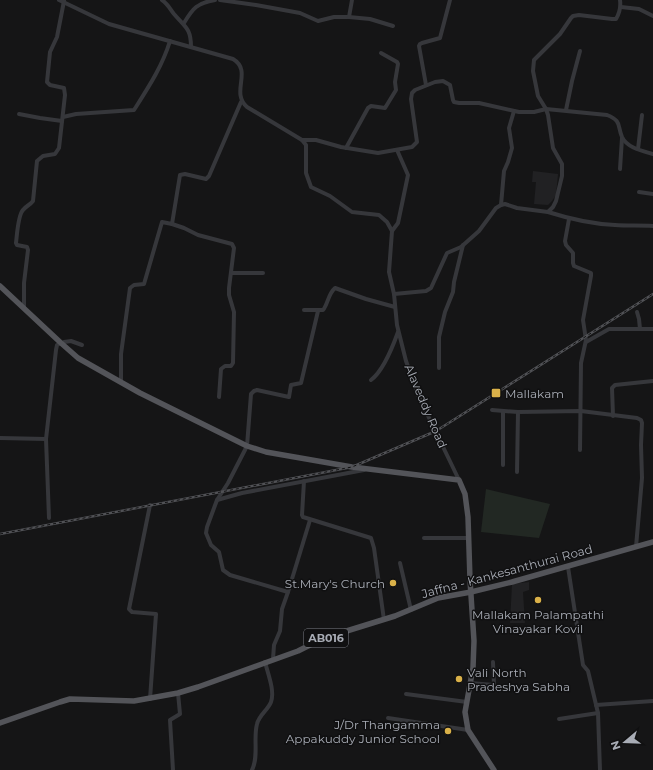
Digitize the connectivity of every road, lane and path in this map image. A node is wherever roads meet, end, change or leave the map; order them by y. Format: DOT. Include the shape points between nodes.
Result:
graph roads {
  1 [pos="59,0"];
  2 [pos="162,0"];
  3 [pos="214,0"];
  4 [pos="220,0"];
  5 [pos="352,0"];
  6 [pos="450,0"];
  7 [pos="620,0"];
  8 [pos="64,2"];
  9 [pos="621,7"];
  10 [pos="653,16"];
  11 [pos="349,17"];
  12 [pos="184,23"];
  13 [pos="393,26"];
  14 [pos="170,40"];
  15 [pos="191,47"];
  16 [pos="580,51"];
  17 [pos="381,53"];
  18 [pos="426,85"];
  19 [pos="241,102"];
  20 [pos="546,109"];
  21 [pos="566,110"];
  22 [pos="514,111"];
  23 [pos="19,114"];
  24 [pos="642,115"];
  25 [pos="62,119"];
  26 [pos="622,138"];
  27 [pos="302,140"];
  28 [pos="346,148"];
  29 [pos="397,150"];
  30 [pos="638,150"];
  31 [pos="653,154"];
  32 [pos="620,168"];
  33 [pos="639,192"];
  34 [pos="653,194"];
  35 [pos="501,205"];
  36 [pos="548,212"];
  37 [pos="569,219"];
  38 [pos="172,224"];
  39 [pos="653,226"];
  40 [pos="392,231"];
  41 [pos="463,245"];
  42 [pos="232,273"];
  43 [pos="263,273"];
  44 [pos="0,286"];
  45 [pos="394,294"];
  46 [pos="395,307"];
  47 [pos="24,308"];
  48 [pos="304,310"];
  49 [pos="318,311"];
  50 [pos="637,312"];
  51 [pos="640,329"];
  52 [pos="653,329"];
  53 [pos="398,332"];
  54 [pos="586,342"];
  55 [pos="62,344"];
  56 [pos="82,345"];
  57 [pos="439,368"];
  58 [pos="371,380"];
  59 [pos="653,381"];
  60 [pos="121,382"];
  61 [pos="219,397"];
  62 [pos="492,410"];
  63 [pos="503,411"];
  64 [pos="581,411"];
  65 [pos="518,412"];
  66 [pos="613,416"];
  67 [pos="0,438"];
  68 [pos="46,439"];
  69 [pos="247,446"];
  70 [pos="580,450"];
  71 [pos="503,465"];
  72 [pos="370,469"];
  73 [pos="517,472"];
  74 [pos="459,480"];
  75 [pos="304,481"];
  76 [pos="217,500"];
  77 [pos="150,506"];
  78 [pos="49,518"];
  79 [pos="310,520"];
  80 [pos="424,538"];
  81 [pos="468,538"];
  82 [pos="653,542"];
  83 [pos="636,547"];
  84 [pos="400,563"];
  85 [pos="568,567"];
  86 [pos="288,592"];
  87 [pos="471,592"];
  88 [pos="411,610"];
  89 [pos="384,620"];
  90 [pos="273,659"];
  91 [pos="265,662"];
  92 [pos="493,662"];
  93 [pos="470,683"];
  94 [pos="178,693"];
  95 [pos="406,694"];
  96 [pos="150,699"];
  97 [pos="653,701"];
  98 [pos="467,702"];
  99 [pos="596,705"];
  100 [pos="598,713"];
  101 [pos="388,718"];
  102 [pos="559,719"];
  103 [pos="0,723"];
  104 [pos="468,730"];
  105 [pos="173,770"];
  106 [pos="252,770"];
  107 [pos="494,770"];
  108 [pos="600,770"];
  1 -- 8 [label="street"];
  2 -- 12 [label="street"];
  3 -- 12 [label="street" via="196,5"];
  4 -- 11 [label="street" via="300,13 318,21"];
  5 -- 11 [label="street"];
  6 -- 18 [label="street" via="440,38 419,46"];
  7 -- 9 [label="street"];
  8 -- 14 [label="street" via="109,24"];
  8 -- 25 [label="street" via="58,32 49,57 47,82 64,88"];
  9 -- 10 [label="street"];
  9 -- 20 [label="street" via="616,19 612,20 574,16 534,60 533,72 538,96"];
  11 -- 13 [label="street" via="370,19"];
  12 -- 15 [label="street"];
  14 -- 15 [label="street"];
  14 -- 25 [label="street" via="158,72 134,110 76,114"];
  15 -- 19 [label="street" via="238,62 241,66"];
  16 -- 21 [label="street"];
  17 -- 28 [label="street" via="398,64 396,90 385,108 368,108"];
  18 -- 22 [label="street" via="443,81 450,85 452,100 455,102 479,103"];
  18 -- 29 [label="street" via="412,92 410,99 417,142 412,147"];
  19 -- 27 [label="street"];
  19 -- 38 [label="street" via="209,176 206,179 180,175"];
  20 -- 21 [label="street"];
  20 -- 22 [label="street"];
  20 -- 36 [label="street" via="553,148 562,164 556,201"];
  21 -- 26 [label="street" via="607,114 619,122"];
  22 -- 35 [label="street" via="509,128 512,148 504,171"];
  23 -- 25 [label="street"];
  24 -- 30 [label="street"];
  25 -- 47 [label="street" via="59,148 55,154 43,156 37,161 33,201 20,214 16,243 27,247 28,250"];
  26 -- 30 [label="street"];
  26 -- 32 [label="street"];
  27 -- 28 [label="street" via="316,140"];
  27 -- 40 [label="street" via="306,145 306,172 311,187 355,213 379,215"];
  28 -- 29 [label="street" via="378,153"];
  29 -- 40 [label="street" via="408,175 398,223"];
  30 -- 31 [label="street"];
  33 -- 34 [label="street"];
  35 -- 36 [label="street"];
  35 -- 41 [label="street"];
  36 -- 37 [label="street"];
  37 -- 39 [label="street" via="614,225"];
  37 -- 54 [label="street" via="565,241 572,253 574,266 591,273 583,320"];
  38 -- 42 [label="street" via="198,235 232,244"];
  38 -- 60 [label="street" via="162,222 144,284 130,288 121,354"];
  40 -- 45 [label="street, Alaveddy Road" via="389,272"];
  41 -- 45 [label="street" via="447,253 431,288 426,291"];
  41 -- 57 [label="street" via="453,292 439,337"];
  42 -- 43 [label="street"];
  42 -- 61 [label="street" via="229,295 234,312 233,363 221,368"];
  44 -- 47 [label="main road"];
  45 -- 46 [label="street, Alaveddy Road"];
  46 -- 49 [label="street" via="335,288 325,308"];
  46 -- 53 [label="street, Alaveddy Road"];
  47 -- 55 [label="main road"];
  48 -- 49 [label="street"];
  49 -- 69 [label="street" via="301,383 292,384 288,397 257,390 251,394"];
  50 -- 51 [label="street"];
  51 -- 52 [label="street"];
  51 -- 54 [label="street" via="609,329"];
  53 -- 58 [label="street" via="378,375"];
  53 -- 74 [label="street, Alaveddy Road" via="419,397"];
  54 -- 64 [label="street" via="581,363"];
  55 -- 56 [label="street" via="67,341"];
  55 -- 60 [label="main road" via="78,358"];
  55 -- 68 [label="street" via="57,345 56,350"];
  59 -- 66 [label="street" via="615,385 612,388"];
  60 -- 69 [label="main road"];
  62 -- 63 [label="street"];
  63 -- 65 [label="street"];
  63 -- 71 [label="street"];
  64 -- 65 [label="street"];
  64 -- 66 [label="street"];
  64 -- 70 [label="street"];
  65 -- 73 [label="street"];
  66 -- 83 [label="street" via="637,418 642,423 642,478"];
  67 -- 68 [label="street"];
  68 -- 78 [label="street"];
  69 -- 72 [label="main road" via="266,452"];
  69 -- 76 [label="street"];
  72 -- 74 [label="main road"];
  72 -- 75 [label="street"];
  74 -- 81 [label="main road" via="465,494"];
  75 -- 76 [label="street"];
  75 -- 79 [label="street" via="302,517"];
  76 -- 86 [label="street" via="206,533 211,545 219,552 223,570 230,575"];
  77 -- 96 [label="street" via="130,609 132,612 156,614"];
  79 -- 86 [label="street"];
  79 -- 89 [label="street" via="371,538"];
  80 -- 81 [label="street"];
  81 -- 87 [label="main road"];
  82 -- 83 [label="main road, Jaffna - Kankesanthurai Road / AB016"];
  83 -- 85 [label="main road, Jaffna - Kankesanthurai Road / AB016"];
  84 -- 88 [label="street"];
  85 -- 87 [label="main road, Jaffna - Kankesanthurai Road / AB016"];
  85 -- 99 [label="street" via="583,665 588,670"];
  86 -- 90 [label="street" via="282,609"];
  87 -- 88 [label="main road, Jaffna - Kankesanthurai Road / AB016" via="438,598"];
  87 -- 93 [label="main road" via="474,641"];
  88 -- 89 [label="main road, Jaffna - Kankesanthurai Road / AB016"];
  89 -- 90 [label="main road, Jaffna - Kankesanthurai Road / AB016" via="324,638"];
  90 -- 91 [label="main road, Jaffna - Kankesanthurai Road / AB016"];
  91 -- 94 [label="main road, Jaffna - Kankesanthurai Road / AB016"];
  91 -- 106 [label="street" via="272,691 271,702 257,723 256,757"];
  92 -- 93 [label="street" via="494,685"];
  93 -- 98 [label="main road"];
  94 -- 96 [label="main road, Jaffna - Kankesanthurai Road / AB016"];
  94 -- 105 [label="street" via="180,714 170,720"];
  95 -- 98 [label="street"];
  96 -- 103 [label="main road, Jaffna - Kankesanthurai Road / AB016" via="70,700"];
  97 -- 99 [label="street"];
  98 -- 104 [label="main road" via="465,712"];
  99 -- 100 [label="street"];
  100 -- 102 [label="street"];
  100 -- 108 [label="street"];
  101 -- 104 [label="street"];
  104 -- 107 [label="main road"];
}
